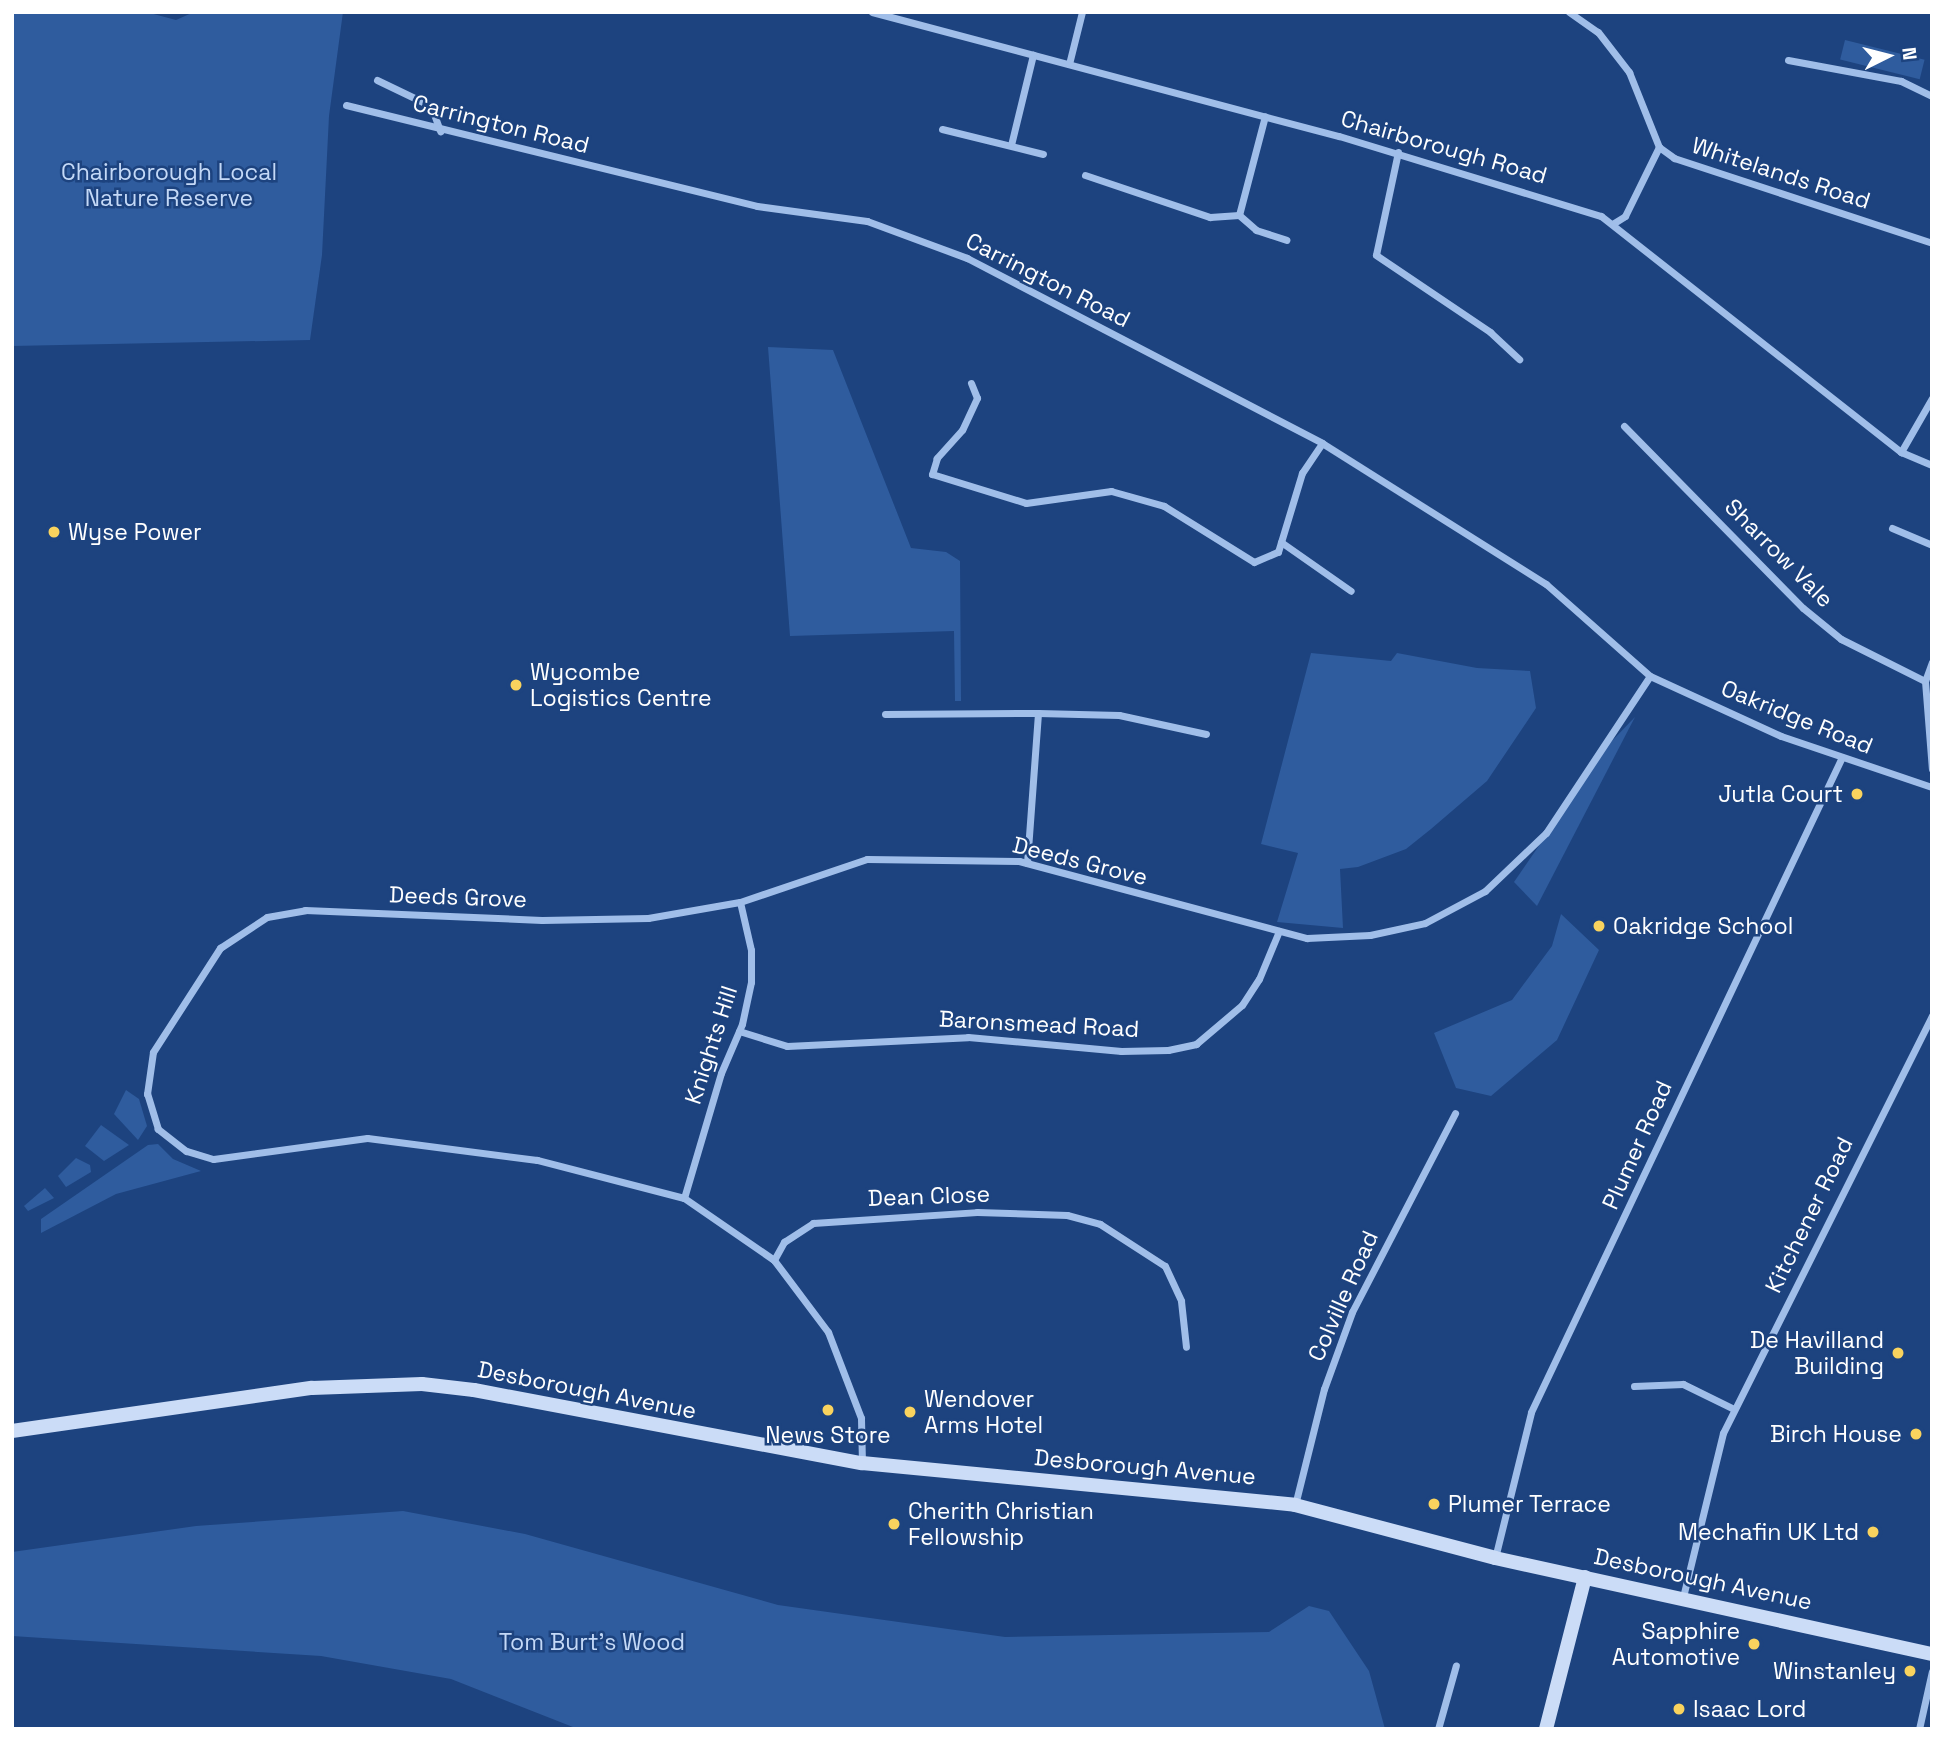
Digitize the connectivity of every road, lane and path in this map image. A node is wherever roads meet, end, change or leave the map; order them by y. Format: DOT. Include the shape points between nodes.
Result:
graph roads {
  1 [pos="872,12"];
  2 [pos="1082,12"];
  3 [pos="1569,12"];
  4 [pos="1033,55"];
  5 [pos="1788,60"];
  6 [pos="1069,64"];
  7 [pos="377,80"];
  8 [pos="1932,96"];
  9 [pos="346,105"];
  10 [pos="1265,116"];
  11 [pos="942,129"];
  12 [pos="440,131"];
  13 [pos="1011,145"];
  14 [pos="1659,147"];
  15 [pos="1398,152"];
  16 [pos="1043,154"];
  17 [pos="1085,175"];
  18 [pos="1239,215"];
  19 [pos="1614,223"];
  20 [pos="1286,240"];
  21 [pos="1932,243"];
  22 [pos="1519,359"];
  23 [pos="971,383"];
  24 [pos="1932,398"];
  25 [pos="1624,426"];
  26 [pos="1322,443"];
  27 [pos="1901,452"];
  28 [pos="1932,464"];
  29 [pos="1892,528"];
  30 [pos="1281,542"];
  31 [pos="1932,545"];
  32 [pos="1351,591"];
  33 [pos="1932,662"];
  34 [pos="1650,676"];
  35 [pos="1925,681"];
  36 [pos="1038,713"];
  37 [pos="885,714"];
  38 [pos="1206,734"];
  39 [pos="1842,757"];
  40 [pos="1932,769"];
  41 [pos="1932,787"];
  42 [pos="1027,863"];
  43 [pos="740,902"];
  44 [pos="1279,931"];
  45 [pos="1932,1015"];
  46 [pos="739,1031"];
  47 [pos="1455,1113"];
  48 [pos="684,1198"];
  49 [pos="774,1260"];
  50 [pos="1186,1346"];
  51 [pos="1634,1386"];
  52 [pos="1734,1409"];
  53 [pos="12,1431"];
  54 [pos="862,1463"];
  55 [pos="1295,1504"];
  56 [pos="1495,1558"];
  57 [pos="1585,1577"];
  58 [pos="1683,1597"];
  59 [pos="1932,1654"];
  60 [pos="1456,1665"];
  61 [pos="1932,1671"];
  62 [pos="1438,1729"];
  63 [pos="1546,1729"];
  64 [pos="1919,1729"];
  1 -- 4 [label="street, Chairborough Road"];
  2 -- 6 [label="street"];
  3 -- 14 [label="street, Whitelands Road" via="1598,32 1629,72"];
  4 -- 6 [label="street, Chairborough Road"];
  4 -- 13 [label="street"];
  5 -- 8 [label="street" via="1901,81"];
  6 -- 10 [label="street, Chairborough Road"];
  7 -- 12 [label="street" via="431,106"];
  9 -- 12 [label="street, Carrington Road"];
  10 -- 15 [label="street, Chairborough Road"];
  10 -- 18 [label="street"];
  11 -- 13 [label="street"];
  12 -- 26 [label="street, Carrington Road" via="757,206 866,221 967,258"];
  13 -- 16 [label="street"];
  14 -- 19 [label="street" via="1625,216"];
  14 -- 21 [label="street, Whitelands Road" via="1674,158"];
  15 -- 19 [label="street, Chairborough Road" via="1524,189"];
  15 -- 22 [label="street" via="1376,254 1490,332"];
  17 -- 18 [label="street" via="1210,217"];
  18 -- 20 [label="street" via="1256,230"];
  19 -- 27 [label="street, Chairborough Road" via="1668,272"];
  23 -- 30 [label="street" via="977,398 962,430 937,457 932,474 1026,503 1111,491 1164,506 1254,562 1278,552"];
  24 -- 27 [label="street"];
  25 -- 35 [label="street, Sharrow Vale" via="1803,608 1840,639"];
  26 -- 30 [label="street" via="1302,473"];
  26 -- 34 [label="street, Carrington Road" via="1546,584"];
  27 -- 28 [label="street, Chairborough Road"];
  29 -- 31 [label="street"];
  30 -- 32 [label="street"];
  33 -- 35 [label="street"];
  34 -- 39 [label="street, Oakridge Road" via="1781,736"];
  34 -- 44 [label="street, Deeds Grove" via="1546,833 1485,891 1424,923 1370,935 1307,938"];
  35 -- 40 [label="street"];
  36 -- 37 [label="street"];
  36 -- 38 [label="street" via="1119,715"];
  36 -- 42 [label="street"];
  39 -- 41 [label="street, Oakridge Road"];
  39 -- 56 [label="street, Plumer Road" via="1531,1412"];
  42 -- 43 [label="street, Deeds Grove" via="867,859"];
  42 -- 44 [label="street, Deeds Grove"];
  43 -- 46 [label="street, Knights Hill" via="751,950 751,982"];
  43 -- 48 [label="street, Deeds Grove" via="648,918 542,920 305,911 267,917 220,948 153,1052 147,1094 158,1129 186,1151 213,1159 367,1138 537,1160"];
  44 -- 46 [label="street, Baronsmead Road" via="1259,979 1242,1005 1196,1044 1168,1050 1121,1051 968,1037 787,1046"];
  45 -- 52 [label="street, Kitchener Road"];
  46 -- 48 [label="street, Knights Hill" via="721,1073"];
  47 -- 55 [label="street, Colville Road" via="1352,1311 1324,1389"];
  48 -- 49 [label="street, Deeds Grove"];
  49 -- 50 [label="street, Dean Close" via="784,1242 813,1223 978,1212 1067,1215 1100,1224 1165,1266 1181,1301"];
  49 -- 54 [label="street, Deeds Grove" via="828,1332 861,1418"];
  51 -- 52 [label="street" via="1683,1384"];
  52 -- 58 [label="street, Kitchener Road" via="1723,1433"];
  53 -- 54 [label="street, Desborough Avenue" via="312,1388 422,1384 527,1397 649,1426"];
  54 -- 55 [label="street, Desborough Avenue"];
  55 -- 56 [label="street, Desborough Avenue"];
  56 -- 57 [label="street, Desborough Avenue"];
  57 -- 58 [label="street, Desborough Avenue"];
  57 -- 63 [label="street"];
  58 -- 59 [label="street, Desborough Avenue"];
  60 -- 62 [label="street"];
  61 -- 64 [label="street"];
}
